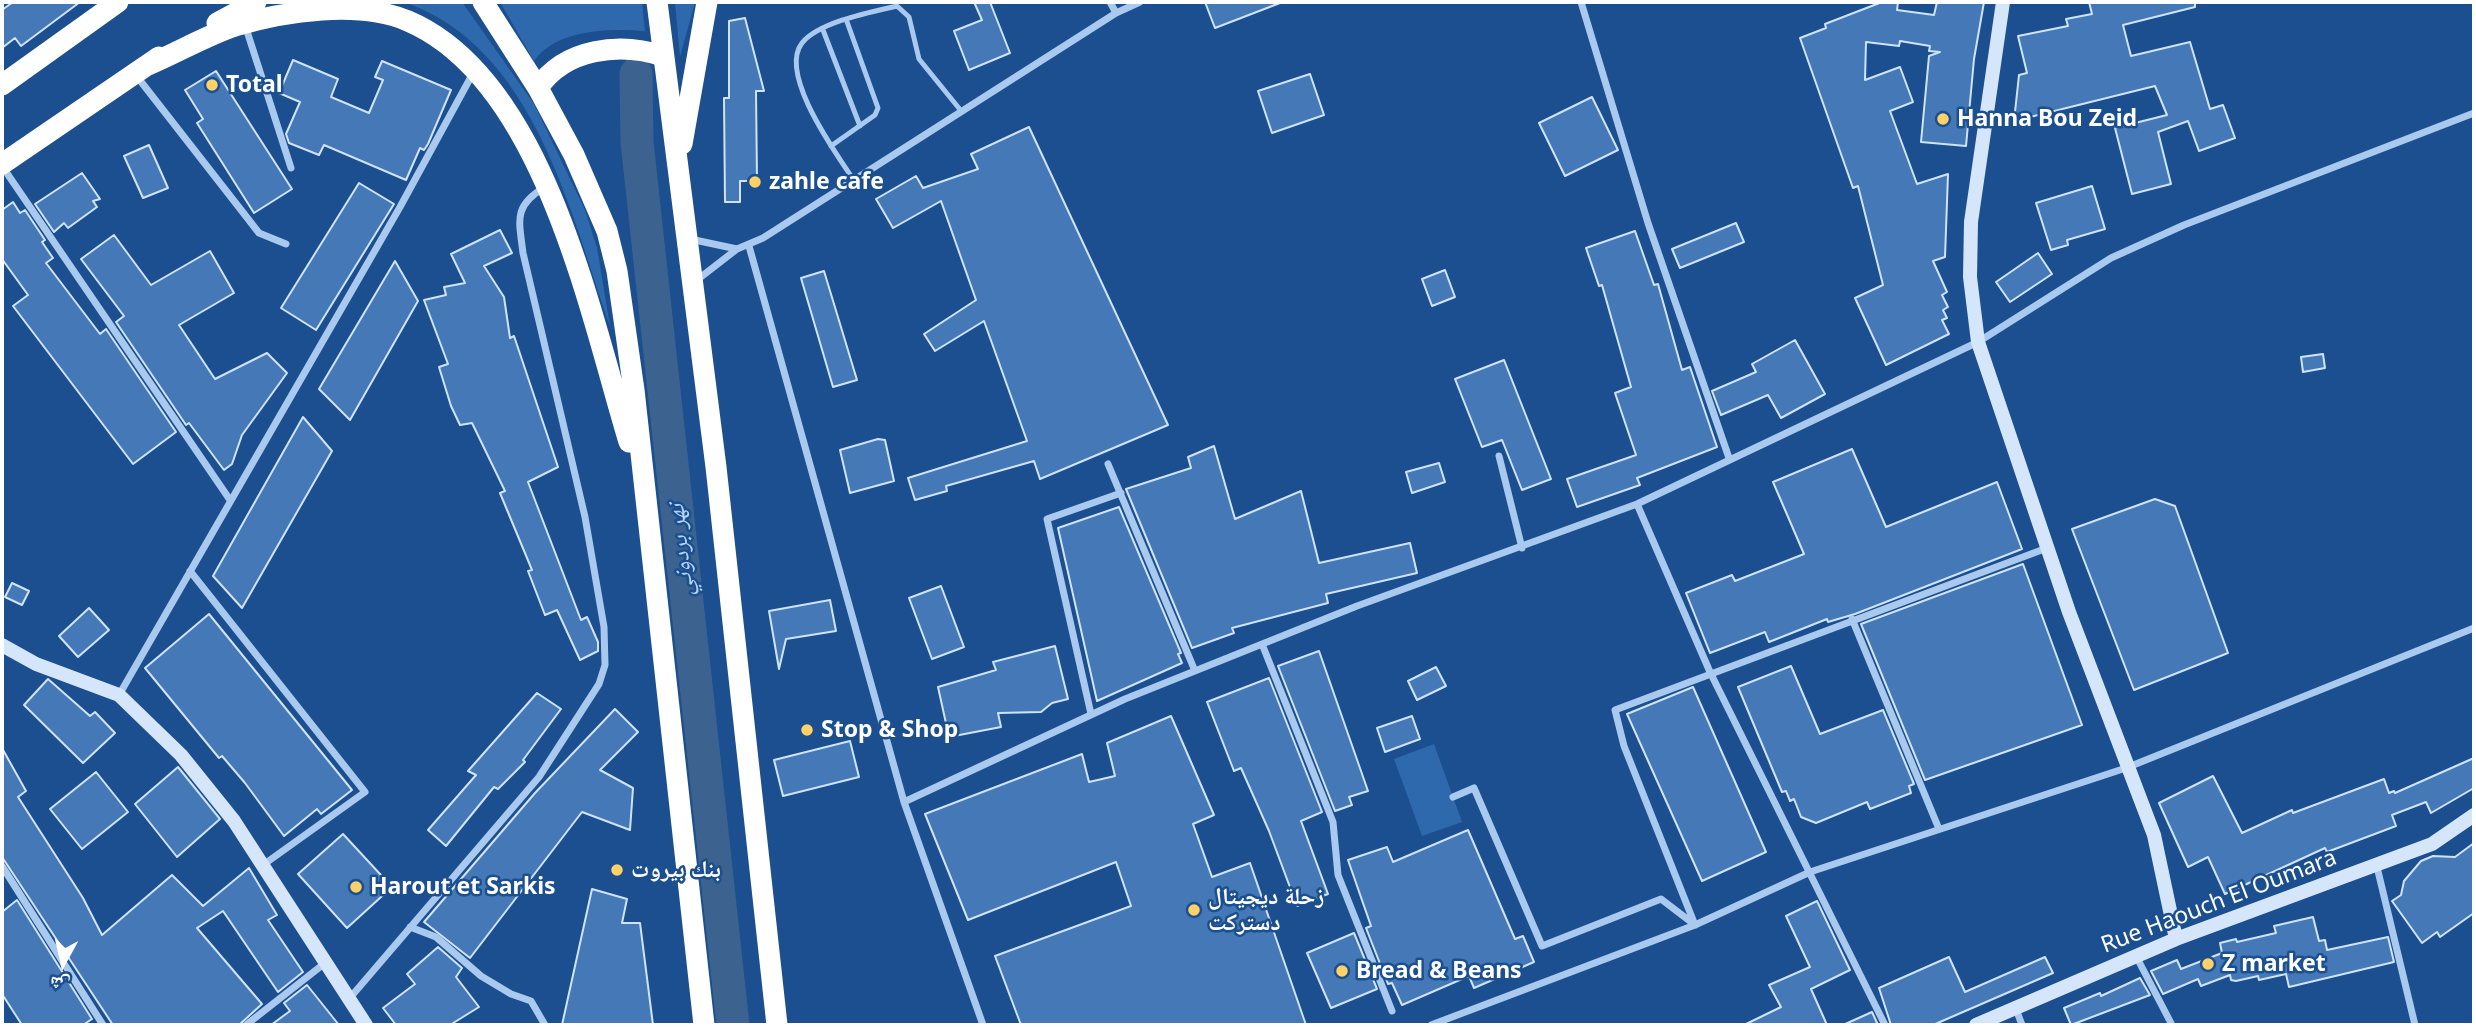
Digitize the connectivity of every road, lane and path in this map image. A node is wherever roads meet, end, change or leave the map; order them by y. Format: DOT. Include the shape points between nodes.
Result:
graph roads {
  1 [pos="118,2"];
  2 [pos="256,2"];
  3 [pos="483,2"];
  4 [pos="657,2"];
  5 [pos="706,2"];
  6 [pos="1110,2"];
  7 [pos="1140,2"];
  8 [pos="1581,2"];
  9 [pos="2003,2"];
  10 [pos="1116,13"];
  11 [pos="846,19"];
  12 [pos="244,24"];
  13 [pos="824,30"];
  14 [pos="663,57"];
  15 [pos="141,69"];
  16 [pos="475,69"];
  17 [pos="2,85"];
  18 [pos="538,88"];
  19 [pos="962,113"];
  20 [pos="2474,113"];
  21 [pos="860,126"];
  22 [pos="831,146"];
  23 [pos="2,165"];
  24 [pos="291,168"];
  25 [pos="853,180"];
  26 [pos="545,186"];
  27 [pos="682,199"];
  28 [pos="687,239"];
  29 [pos="286,244"];
  30 [pos="749,246"];
  31 [pos="737,249"];
  32 [pos="692,284"];
  33 [pos="1978,342"];
  34 [pos="1499,456"];
  35 [pos="1729,458"];
  36 [pos="1108,464"];
  37 [pos="642,472"];
  38 [pos="1121,493"];
  39 [pos="230,500"];
  40 [pos="1637,504"];
  41 [pos="1522,548"];
  42 [pos="2047,548"];
  43 [pos="190,571"];
  44 [pos="1852,619"];
  45 [pos="2474,628"];
  46 [pos="1262,644"];
  47 [pos="2,645"];
  48 [pos="1195,671"];
  49 [pos="1710,672"];
  50 [pos="119,695"];
  51 [pos="1091,714"];
  52 [pos="2126,768"];
  53 [pos="1453,797"];
  54 [pos="904,802"];
  55 [pos="2474,814"];
  56 [pos="1939,829"];
  57 [pos="2,866"];
  58 [pos="262,866"];
  59 [pos="2376,867"];
  60 [pos="1810,872"];
  61 [pos="1695,925"];
  62 [pos="410,927"];
  63 [pos="2176,939"];
  64 [pos="2135,956"];
  65 [pos="325,963"];
  66 [pos="349,999"];
  67 [pos="2016,1009"];
  68 [pos="1392,1011"];
  69 [pos="103,1025"];
  70 [pos="246,1025"];
  71 [pos="366,1025"];
  72 [pos="545,1025"];
  73 [pos="704,1025"];
  74 [pos="777,1025"];
  75 [pos="983,1025"];
  76 [pos="1431,1025"];
  77 [pos="1885,1025"];
  78 [pos="1976,1025"];
  79 [pos="2022,1025"];
  80 [pos="2172,1025"];
  81 [pos="2415,1025"];
  1 -- 17 [label="highway"];
  2 -- 15 [label="highway" via="178,43"];
  3 -- 18 [label="highway"];
  4 -- 14 [label="highway"];
  5 -- 27 [label="highway" via="682,147"];
  6 -- 10 [label="street"];
  7 -- 10 [label="street"];
  8 -- 35 [label="street" via="1648,223"];
  9 -- 33 [label="main road" via="1971,222 1970,277"];
  10 -- 19 [label="street"];
  11 -- 13 [label="lane"];
  11 -- 19 [label="lane" via="897,6 904,9 919,59"];
  11 -- 21 [label="lane" via="878,104 876,115"];
  12 -- 15 [label="highway"];
  12 -- 16 [label="highway" via="316,12 387,15 436,36"];
  12 -- 24 [label="street"];
  13 -- 21 [label="lane"];
  13 -- 22 [label="lane" via="802,44 797,66 803,92"];
  14 -- 18 [label="highway" via="617,48 584,54 554,68"];
  14 -- 27 [label="highway"];
  15 -- 23 [label="highway"];
  15 -- 29 [label="street" via="260,233"];
  16 -- 26 [label="highway" via="516,127"];
  16 -- 39 [label="street"];
  18 -- 37 [label="highway" via="574,155 607,232 623,310"];
  19 -- 25 [label="street"];
  20 -- 33 [label="street" via="2184,225 2111,258"];
  21 -- 22 [label="lane"];
  22 -- 25 [label="lane"];
  23 -- 39 [label="street"];
  25 -- 30 [label="street"];
  26 -- 37 [label="highway" via="598,327 628,441"];
  26 -- 62 [label="street" via="525,201 521,210 523,253 585,517 604,626 605,664 599,684 539,777"];
  27 -- 28 [label="highway"];
  28 -- 31 [label="street"];
  28 -- 32 [label="highway"];
  30 -- 31 [label="street"];
  30 -- 54 [label="street"];
  31 -- 32 [label="street"];
  32 -- 74 [label="highway"];
  33 -- 35 [label="street"];
  33 -- 42 [label="main road"];
  34 -- 41 [label="street"];
  35 -- 40 [label="street"];
  36 -- 38 [label="street"];
  37 -- 73 [label="highway"];
  38 -- 48 [label="street"];
  38 -- 51 [label="street" via="1047,519"];
  39 -- 43 [label="street"];
  40 -- 41 [label="street"];
  40 -- 49 [label="street"];
  41 -- 46 [label="street"];
  42 -- 44 [label="street"];
  42 -- 52 [label="main road"];
  43 -- 50 [label="street"];
  43 -- 58 [label="street" via="365,792"];
  44 -- 49 [label="street"];
  44 -- 56 [label="street"];
  45 -- 52 [label="street"];
  46 -- 48 [label="street"];
  46 -- 68 [label="street" via="1333,822 1338,875"];
  47 -- 50 [label="main road" via="36,664"];
  48 -- 51 [label="street"];
  49 -- 60 [label="street"];
  49 -- 61 [label="street" via="1615,710 1624,746"];
  50 -- 58 [label="main road" via="181,755 234,821"];
  51 -- 54 [label="street"];
  52 -- 56 [label="street"];
  52 -- 63 [label="main road" via="2154,835"];
  53 -- 61 [label="street" via="1474,789 1542,946 1661,899"];
  54 -- 75 [label="street"];
  55 -- 59 [label="main road, Rue Haouch El Oumara" via="2432,844"];
  56 -- 60 [label="street"];
  57 -- 69 [label="street"];
  58 -- 65 [label="main road"];
  59 -- 63 [label="main road, Rue Haouch El Oumara"];
  59 -- 81 [label="street"];
  60 -- 61 [label="street"];
  60 -- 77 [label="street"];
  61 -- 76 [label="street"];
  62 -- 66 [label="street"];
  62 -- 72 [label="street" via="436,937 481,976 531,1001"];
  63 -- 64 [label="main road, Rue Haouch El Oumara"];
  64 -- 67 [label="main road, Rue Haouch El Oumara"];
  64 -- 80 [label="street"];
  65 -- 66 [label="main road"];
  65 -- 70 [label="street"];
  66 -- 71 [label="main road"];
  67 -- 78 [label="main road, Rue Haouch El Oumara"];
  67 -- 79 [label="street"];
}
